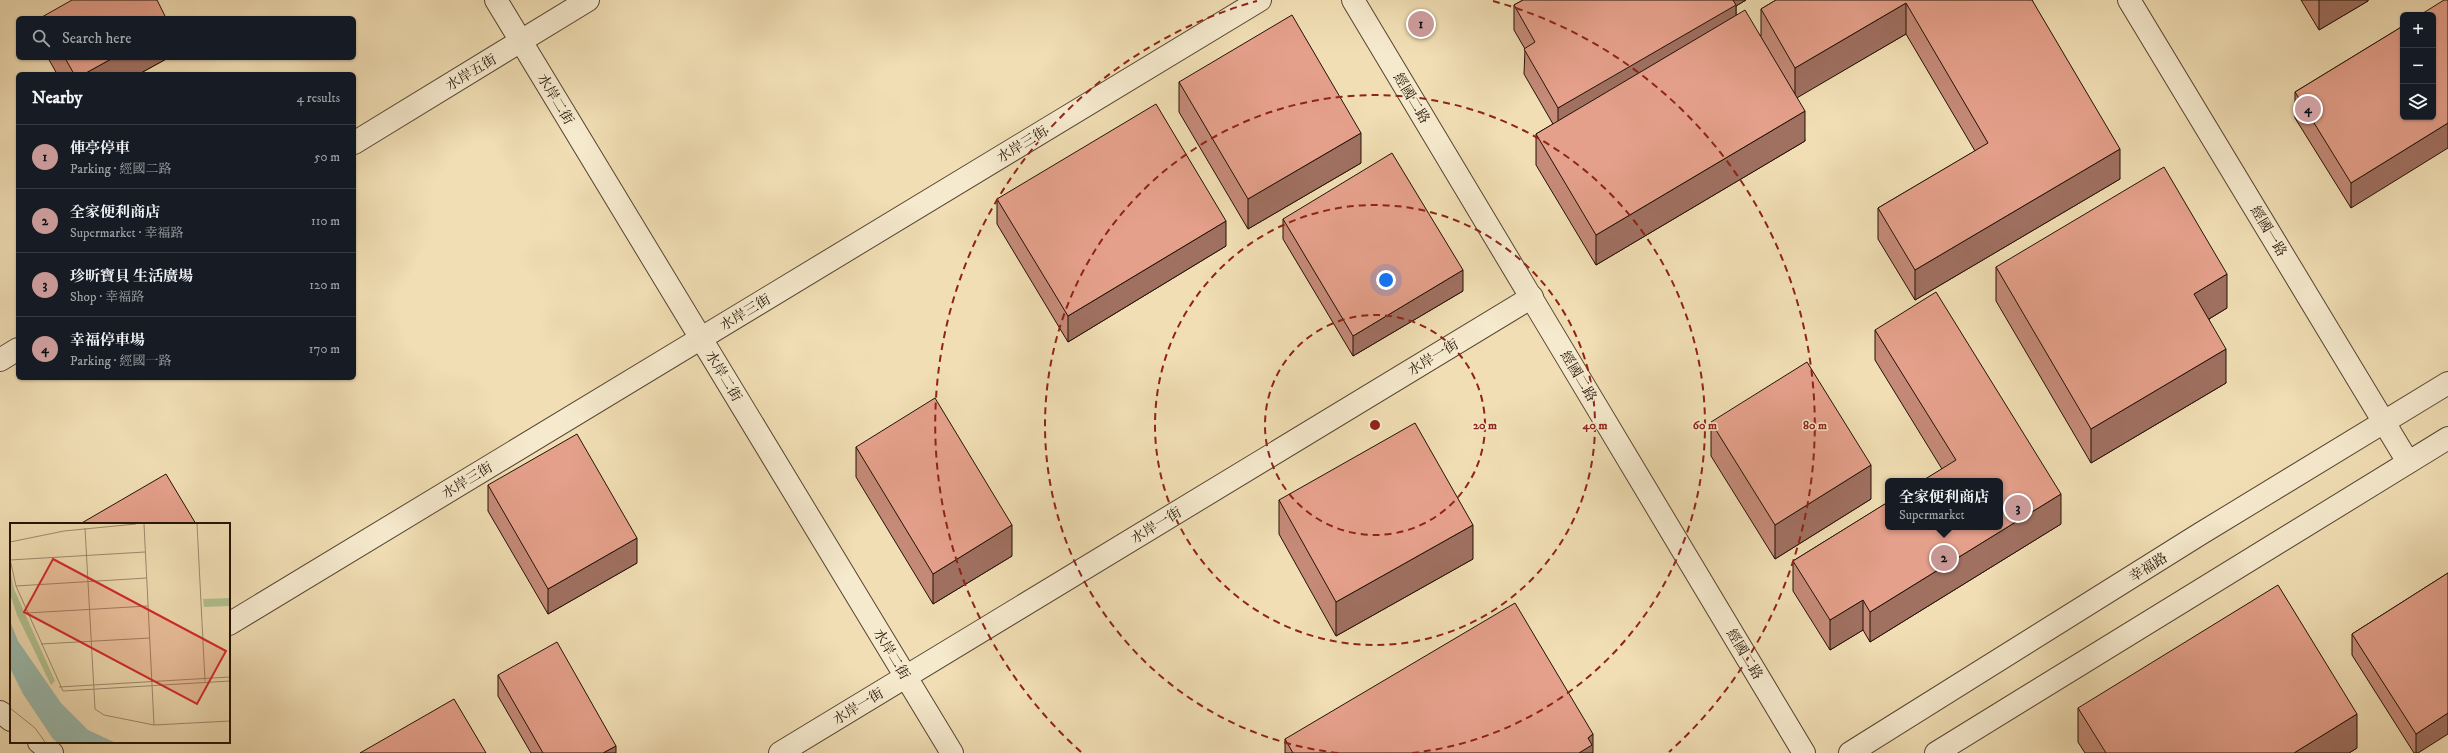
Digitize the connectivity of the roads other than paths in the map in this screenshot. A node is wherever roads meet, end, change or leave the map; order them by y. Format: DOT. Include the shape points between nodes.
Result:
graph roads {
  1 [pos="496,0"];
  2 [pos="588,0"];
  3 [pos="1260,0"];
  4 [pos="1353,0"];
  5 [pos="2129,0"];
  6 [pos="521,41"];
  7 [pos="356,142"];
  8 [pos="1532,298"];
  9 [pos="701,338"];
  10 [pos="16,350"];
  11 [pos="0,360"];
  12 [pos="2448,383"];
  13 [pos="2384,422"];
  14 [pos="2448,438"];
  15 [pos="2408,462"];
  16 [pos="230,623"];
  17 [pos="906,677"];
  18 [pos="0,712"];
  19 [pos="10,719"];
  20 [pos="40,743"];
  21 [pos="52,753"];
  22 [pos="780,753"];
  23 [pos="952,753"];
  24 [pos="1804,753"];
  25 [pos="1850,753"];
  26 [pos="1936,753"];
  1 -- 6 [label="street, 水岸二街"];
  2 -- 6 [label="street, 水岸五街"];
  3 -- 9 [label="street, 水岸三街"];
  4 -- 8 [label="street, 經國二路"];
  5 -- 13 [label="street, 經國一路"];
  6 -- 7 [label="street, 水岸五街"];
  6 -- 9 [label="street, 水岸二街"];
  8 -- 17 [label="street, 水岸一街"];
  8 -- 24 [label="street, 經國二路"];
  9 -- 16 [label="street, 水岸三街"];
  9 -- 17 [label="street, 水岸二街"];
  10 -- 11 [label="street"];
  12 -- 13 [label="street, 幸福路"];
  13 -- 15 [label="street, 經國一路"];
  13 -- 25 [label="street, 幸福路"];
  14 -- 15 [label="street"];
  15 -- 26 [label="street"];
  17 -- 22 [label="street, 水岸一街"];
  17 -- 23 [label="street, 水岸二街"];
  18 -- 19 [label="street"];
  20 -- 21 [label="street"];
}
